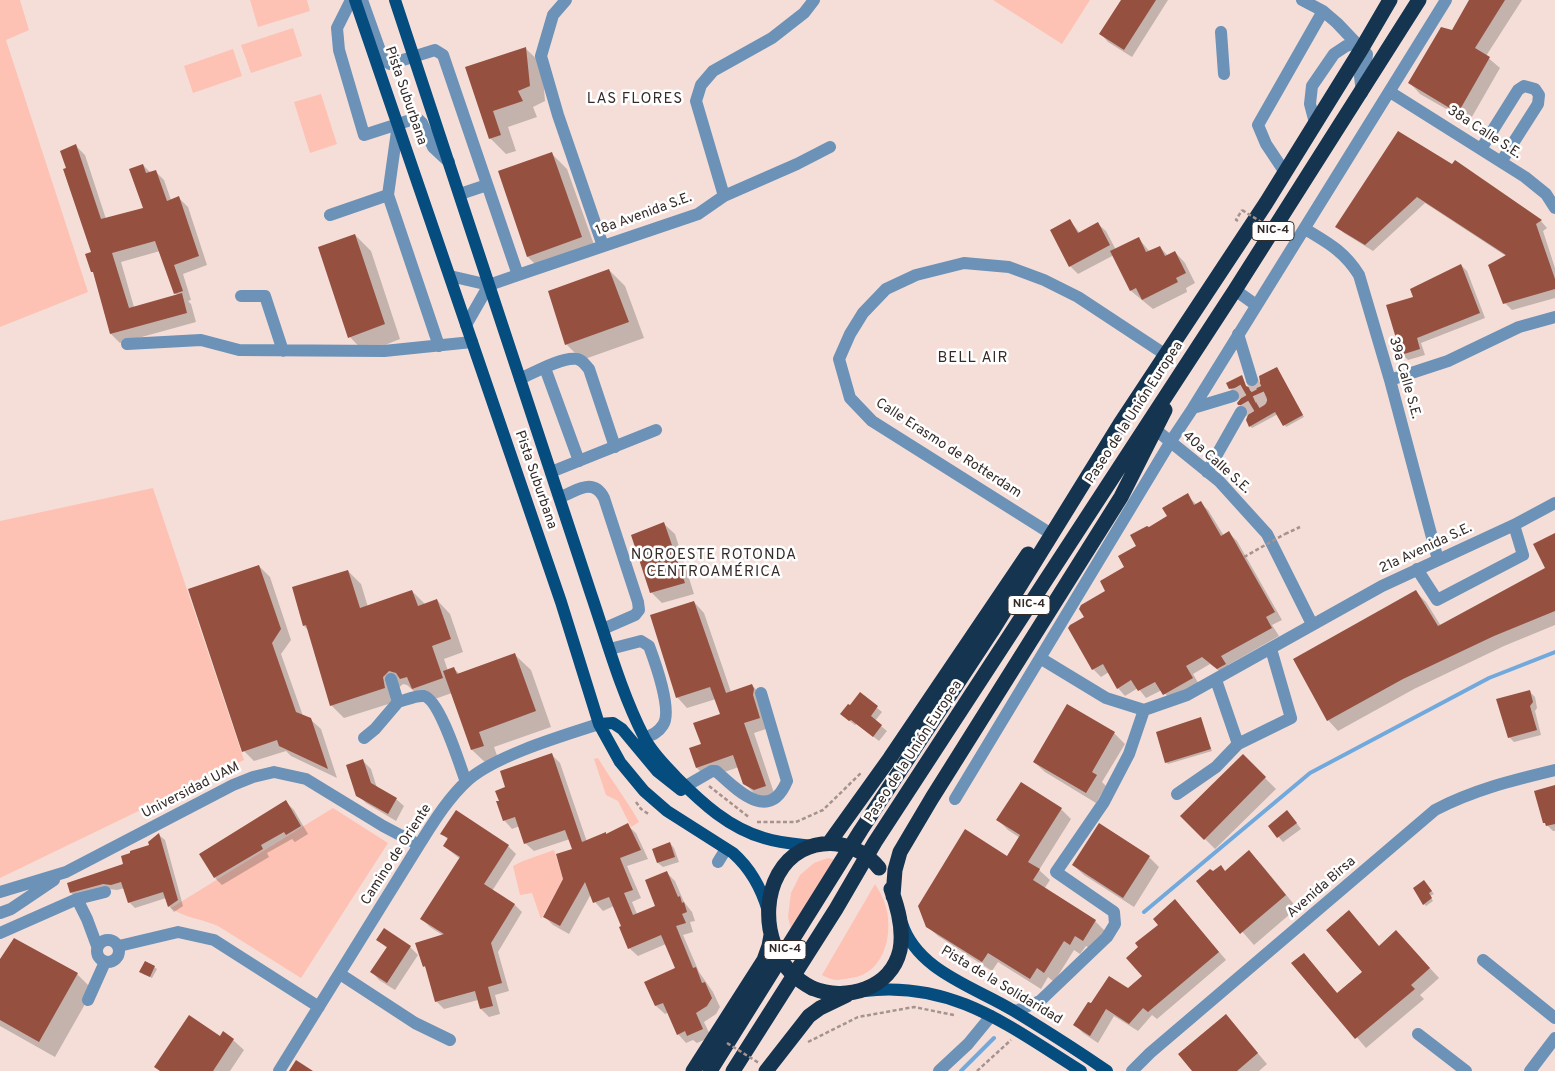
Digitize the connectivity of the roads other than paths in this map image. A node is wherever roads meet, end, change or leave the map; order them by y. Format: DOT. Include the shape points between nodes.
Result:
graph roads {
  1 [pos="351,0"];
  2 [pos="355,0"];
  3 [pos="362,0"];
  4 [pos="395,0"];
  5 [pos="566,0"];
  6 [pos="814,0"];
  7 [pos="1302,0"];
  8 [pos="1390,0"];
  9 [pos="1420,0"];
  10 [pos="1446,0"];
  11 [pos="1323,11"];
  12 [pos="1221,32"];
  13 [pos="1359,46"];
  14 [pos="414,57"];
  15 [pos="1224,74"];
  16 [pos="1390,92"];
  17 [pos="1362,93"];
  18 [pos="1315,123"];
  19 [pos="398,124"];
  20 [pos="830,147"];
  21 [pos="1481,149"];
  22 [pos="449,162"];
  23 [pos="1501,162"];
  24 [pos="1284,171"];
  25 [pos="487,185"];
  26 [pos="460,194"];
  27 [pos="388,195"];
  28 [pos="724,196"];
  29 [pos="1555,208"];
  30 [pos="330,215"];
  31 [pos="1305,229"];
  32 [pos="603,246"];
  33 [pos="518,275"];
  34 [pos="450,276"];
  35 [pos="489,285"];
  36 [pos="1235,290"];
  37 [pos="241,296"];
  38 [pos="1256,305"];
  39 [pos="1555,317"];
  40 [pos="466,326"];
  41 [pos="1238,334"];
  42 [pos="472,342"];
  43 [pos="127,344"];
  44 [pos="440,346"];
  45 [pos="283,350"];
  46 [pos="1166,355"];
  47 [pos="544,368"];
  48 [pos="1184,368"];
  49 [pos="520,379"];
  50 [pos="1252,380"];
  51 [pos="1390,380"];
  52 [pos="1233,396"];
  53 [pos="1193,408"];
  54 [pos="1242,412"];
  55 [pos="1120,424"];
  56 [pos="656,430"];
  57 [pos="1156,430"];
  58 [pos="1171,442"];
  59 [pos="615,447"];
  60 [pos="579,461"];
  61 [pos="551,472"];
  62 [pos="1207,472"];
  63 [pos="560,497"];
  64 [pos="1555,503"];
  65 [pos="1514,525"];
  66 [pos="1045,530"];
  67 [pos="1438,560"];
  68 [pos="1417,569"];
  69 [pos="1312,624"];
  70 [pos="603,629"];
  71 [pos="1271,648"];
  72 [pos="610,649"];
  73 [pos="1040,658"];
  74 [pos="392,679"];
  75 [pos="1216,680"];
  76 [pos="761,692"];
  77 [pos="398,702"];
  78 [pos="1144,710"];
  79 [pos="599,724"];
  80 [pos="364,738"];
  81 [pos="644,738"];
  82 [pos="1238,744"];
  83 [pos="1555,770"];
  84 [pos="466,782"];
  85 [pos="686,786"];
  86 [pos="1177,794"];
  87 [pos="955,799"];
  88 [pos="704,805"];
  89 [pos="827,844"];
  90 [pos="419,845"];
  91 [pos="726,848"];
  92 [pos="718,862"];
  93 [pos="66,872"];
  94 [pos="0,892"];
  95 [pos="105,892"];
  96 [pos="77,899"];
  97 [pos="896,904"];
  98 [pos="0,913"];
  99 [pos="768,913"];
  100 [pos="0,933"];
  101 [pos="771,934"];
  102 [pos="108,944"];
  103 [pos="1483,960"];
  104 [pos="105,962"];
  105 [pos="340,974"];
  106 [pos="857,992"];
  107 [pos="88,1000"];
  108 [pos="1040,1001"];
  109 [pos="319,1007"];
  110 [pos="1013,1010"];
  111 [pos="991,1016"];
  112 [pos="1555,1018"];
  113 [pos="1034,1024"];
  114 [pos="1418,1034"];
  115 [pos="1555,1038"];
  116 [pos="450,1040"];
  117 [pos="762,1067"];
  118 [pos="279,1071"];
  119 [pos="693,1071"];
  120 [pos="710,1071"];
  121 [pos="733,1071"];
  122 [pos="939,1071"];
  123 [pos="1081,1071"];
  124 [pos="1107,1071"];
  125 [pos="1132,1071"];
  126 [pos="1466,1071"];
  127 [pos="1530,1071"];
  1 -- 19 [label="street" via="337,28 364,135"];
  2 -- 19 [label="main road, Pista Suburbana"];
  3 -- 14 [label="street" via="383,59 390,64"];
  4 -- 14 [label="main road, Pista Suburbana"];
  5 -- 32 [label="street" via="553,15 541,56"];
  6 -- 28 [label="street" via="804,13 772,38 713,71 701,85 696,101"];
  7 -- 11 [label="street"];
  8 -- 13 [label="highway, Paseo de la Unión Europea / NIC-4"];
  9 -- 17 [label="highway, Paseo de la Unión Europea / NIC-4"];
  10 -- 16 [label="street"];
  11 -- 13 [label="street"];
  11 -- 24 [label="street" via="1258,125"];
  12 -- 15 [label="street"];
  13 -- 17 [label="street" via="1367,54 1360,76"];
  13 -- 18 [label="highway, Paseo de la Unión Europea / NIC-4"];
  13 -- 18 [label="street" via="1346,46 1334,54 1312,86 1310,104"];
  14 -- 22 [label="main road, Pista Suburbana"];
  14 -- 25 [label="street" via="435,50 443,55"];
  16 -- 21 [label="street, 38a Calle S.E."];
  16 -- 31 [label="street"];
  17 -- 36 [label="highway, Paseo de la Unión Europea / NIC-4"];
  18 -- 24 [label="highway, Paseo de la Unión Europea / NIC-4"];
  19 -- 22 [label="street" via="417,118 433,148"];
  19 -- 27 [label="street"];
  19 -- 34 [label="main road, Pista Suburbana"];
  20 -- 28 [label="street, 18a Avenida S.E."];
  21 -- 23 [label="street, 38a Calle S.E."];
  21 -- 23 [label="street" via="1518,90 1524,86 1535,89 1539,94 1538,104"];
  22 -- 26 [label="main road, Pista Suburbana"];
  23 -- 29 [label="street, 38a Calle S.E." via="1546,194"];
  24 -- 46 [label="highway, Paseo de la Unión Europea / NIC-4"];
  25 -- 26 [label="street"];
  25 -- 33 [label="street"];
  26 -- 35 [label="main road, Pista Suburbana"];
  27 -- 30 [label="street"];
  27 -- 44 [label="street"];
  28 -- 32 [label="street, 18a Avenida S.E." via="698,214"];
  31 -- 38 [label="street"];
  31 -- 51 [label="street, 39a Calle S.E." via="1342,252 1359,274"];
  32 -- 33 [label="street, 18a Avenida S.E."];
  33 -- 35 [label="street, 18a Avenida S.E."];
  34 -- 35 [label="street"];
  34 -- 40 [label="main road, Pista Suburbana"];
  35 -- 40 [label="street"];
  35 -- 49 [label="main road, Pista Suburbana"];
  36 -- 38 [label="street"];
  36 -- 48 [label="highway, Paseo de la Unión Europea / NIC-4"];
  37 -- 45 [label="street" via="265,296"];
  38 -- 41 [label="street"];
  39 -- 51 [label="street" via="1520,327 1448,361"];
  40 -- 42 [label="main road, Pista Suburbana"];
  41 -- 50 [label="street"];
  41 -- 53 [label="street"];
  42 -- 44 [label="street"];
  42 -- 79 [label="main road, Pista Suburbana"];
  43 -- 45 [label="street" via="201,340 239,350"];
  44 -- 45 [label="street" via="384,357"];
  46 -- 55 [label="highway, Paseo de la Unión Europea / NIC-4"];
  46 -- 66 [label="street, Calle Erasmo de Rotterdam" via="1078,297 1008,267 964,263 916,275 886,289 863,313 839,359 850,398 872,421"];
  47 -- 49 [label="street"];
  47 -- 59 [label="street" via="565,360 583,361 589,369"];
  47 -- 60 [label="street"];
  48 -- 57 [label="highway"];
  48 -- 121 [label="highway, Paseo de la Unión Europea / NIC-4" via="875,842"];
  49 -- 61 [label="main road, Pista Suburbana"];
  51 -- 67 [label="street, 39a Calle S.E."];
  52 -- 53 [label="street"];
  53 -- 58 [label="street"];
  54 -- 62 [label="street"];
  55 -- 66 [label="highway, Paseo de la Unión Europea" via="1072,484"];
  55 -- 120 [label="highway, Paseo de la Unión Europea / NIC-4" via="992,631 861,830"];
  56 -- 59 [label="street"];
  57 -- 58 [label="street, 40a Calle S.E."];
  57 -- 97 [label="highway" via="1121,497 900,852 895,870"];
  58 -- 62 [label="street, 40a Calle S.E."];
  58 -- 73 [label="street"];
  59 -- 60 [label="street"];
  60 -- 61 [label="street"];
  61 -- 63 [label="main road, Pista Suburbana"];
  62 -- 69 [label="street, 40a Calle S.E." via="1267,534"];
  63 -- 70 [label="main road, Pista Suburbana"];
  63 -- 70 [label="street" via="588,486 600,490 638,602 639,610 635,615"];
  64 -- 65 [label="street, 21a Avenida S.E."];
  65 -- 67 [label="street, 21a Avenida S.E."];
  65 -- 68 [label="street" via="1523,555 1438,600"];
  66 -- 89 [label="highway, Paseo de la Unión Europea" via="890,758"];
  67 -- 68 [label="street, 21a Avenida S.E."];
  68 -- 69 [label="street, 21a Avenida S.E."];
  69 -- 71 [label="street, 21a Avenida S.E."];
  70 -- 72 [label="main road, Pista Suburbana"];
  71 -- 75 [label="street, 21a Avenida S.E."];
  71 -- 82 [label="street" via="1291,718"];
  72 -- 81 [label="main road, Pista Suburbana"];
  72 -- 81 [label="street" via="641,641 649,646 654,659 667,711 665,724 657,733"];
  73 -- 78 [label="street" via="1106,698"];
  73 -- 87 [label="street"];
  74 -- 77 [label="street"];
  75 -- 78 [label="street, 21a Avenida S.E." via="1187,695"];
  75 -- 82 [label="street"];
  76 -- 85 [label="street" via="787,781 782,791 774,798 760,801 741,794 712,770"];
  77 -- 80 [label="street"];
  77 -- 84 [label="street" via="418,696 432,700"];
  78 -- 108 [label="street" via="1129,754 1104,802 1056,872 1114,912 1115,924 1108,937"];
  79 -- 84 [label="street, Camino de Oriente" via="496,762"];
  79 -- 88 [label="main road" via="614,723 622,729 662,775"];
  79 -- 91 [label="main road, Pista Suburbana" via="620,762 644,791 667,811"];
  81 -- 85 [label="main road, Pista Suburbana"];
  82 -- 86 [label="street" via="1216,767"];
  83 -- 125 [label="street, Avenida Birsa" via="1484,788 1435,810"];
  84 -- 90 [label="street, Camino de Oriente"];
  85 -- 88 [label="main road, Pista Suburbana"];
  88 -- 89 [label="main road, Pista Suburbana" via="754,835 773,841"];
  89 -- 97 [label="highway, bridge" via="859,850 872,859 888,881"];
  89 -- 99 [label="highway" via="798,852 783,865 773,887"];
  90 -- 93 [label="street, Universidad UAM" via="306,779 274,772 233,785"];
  90 -- 105 [label="street, Camino de Oriente"];
  91 -- 92 [label="street"];
  91 -- 99 [label="main road, Pista Suburbana" via="748,867 761,889"];
  93 -- 94 [label="street, Universidad UAM"];
  93 -- 98 [label="street"];
  95 -- 96 [label="street"];
  96 -- 100 [label="street"];
  96 -- 102 [label="street" via="87,918"];
  97 -- 106 [label="highway" via="901,943 899,953 888,973 877,983"];
  97 -- 110 [label="main road, Pista de la Solidaridad" via="908,937 927,960"];
  99 -- 101 [label="highway"];
  101 -- 106 [label="highway, bridge" via="786,969 794,976 812,988 835,994"];
  101 -- 119 [label="highway" via="764,960"];
  102 -- 104 [label="street" via="96,953"];
  102 -- 104 [label="street" via="120,953 117,959"];
  102 -- 109 [label="street" via="178,932 214,940"];
  103 -- 112 [label="street"];
  104 -- 107 [label="street"];
  105 -- 109 [label="street, Camino de Oriente"];
  105 -- 116 [label="street" via="414,1023"];
  106 -- 111 [label="main road" via="895,989 929,992 960,1001"];
  106 -- 117 [label="highway" via="809,1016"];
  108 -- 110 [label="street"];
  108 -- 113 [label="street"];
  109 -- 118 [label="street, Camino de Oriente"];
  110 -- 113 [label="main road, Pista de la Solidaridad"];
  111 -- 122 [label="street" via="968,1044"];
  111 -- 123 [label="main road"];
  113 -- 124 [label="main road, Pista de la Solidaridad"];
  114 -- 126 [label="street"];
  115 -- 127 [label="street"];
}
